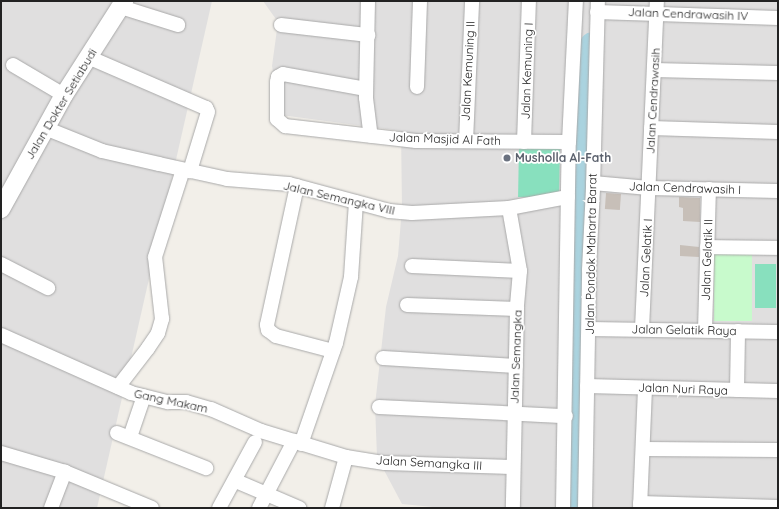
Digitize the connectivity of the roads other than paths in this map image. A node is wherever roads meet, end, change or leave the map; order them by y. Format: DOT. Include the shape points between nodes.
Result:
graph roads {
  1 [pos="368,1"];
  2 [pos="420,1"];
  3 [pos="472,1"];
  4 [pos="529,1"];
  5 [pos="576,1"];
  6 [pos="123,4"];
  7 [pos="597,6"];
  8 [pos="657,7"];
  9 [pos="778,18"];
  10 [pos="178,25"];
  11 [pos="281,25"];
  12 [pos="368,35"];
  13 [pos="88,57"];
  14 [pos="13,65"];
  15 [pos="654,70"];
  16 [pos="778,73"];
  17 [pos="418,87"];
  18 [pos="366,89"];
  19 [pos="64,95"];
  20 [pos="45,128"];
  21 [pos="651,128"];
  22 [pos="778,132"];
  23 [pos="371,136"];
  24 [pos="466,141"];
  25 [pos="524,142"];
  26 [pos="569,142"];
  27 [pos="186,170"];
  28 [pos="593,183"];
  29 [pos="297,186"];
  30 [pos="649,188"];
  31 [pos="709,189"];
  32 [pos="778,191"];
  33 [pos="568,197"];
  34 [pos="356,202"];
  35 [pos="508,208"];
  36 [pos="1,209"];
  37 [pos="707,247"];
  38 [pos="778,248"];
  39 [pos="1,264"];
  40 [pos="412,266"];
  41 [pos="520,271"];
  42 [pos="48,288"];
  43 [pos="407,305"];
  44 [pos="517,309"];
  45 [pos="589,328"];
  46 [pos="642,329"];
  47 [pos="705,330"];
  48 [pos="738,331"];
  49 [pos="778,332"];
  50 [pos="1,335"];
  51 [pos="333,351"];
  52 [pos="383,358"];
  53 [pos="516,366"];
  54 [pos="587,386"];
  55 [pos="118,387"];
  56 [pos="645,388"];
  57 [pos="737,390"];
  58 [pos="778,391"];
  59 [pos="144,396"];
  60 [pos="379,407"];
  61 [pos="514,414"];
  62 [pos="566,416"];
  63 [pos="117,433"];
  64 [pos="130,438"];
  65 [pos="255,442"];
  66 [pos="298,442"];
  67 [pos="643,448"];
  68 [pos="778,450"];
  69 [pos="1,453"];
  70 [pos="346,457"];
  71 [pos="513,467"];
  72 [pos="206,468"];
  73 [pos="65,472"];
  74 [pos="236,481"];
  75 [pos="268,494"];
  76 [pos="640,505"];
  77 [pos="778,507"];
  78 [pos="51,508"];
  79 [pos="152,508"];
  80 [pos="219,508"];
  81 [pos="259,508"];
  82 [pos="300,508"];
  83 [pos="332,508"];
  84 [pos="513,508"];
  85 [pos="563,508"];
  86 [pos="585,508"];
  1 -- 12 [label="street"];
  2 -- 17 [label="street"];
  3 -- 24 [label="street, Jalan Kemuning II"];
  4 -- 25 [label="street, Jalan Kemuning I"];
  5 -- 26 [label="street, Jalan Pondok Maharta Barat"];
  6 -- 10 [label="street"];
  6 -- 13 [label="street, Jalan Dokter Setiabudi"];
  7 -- 8 [label="street, Jalan Cendrawasih IV"];
  7 -- 28 [label="street, Jalan Pondok Maharta Barat"];
  8 -- 9 [label="street, Jalan Cendrawasih IV"];
  8 -- 15 [label="street, Jalan Cendrawasih"];
  11 -- 12 [label="street"];
  12 -- 18 [label="street"];
  13 -- 19 [label="street, Jalan Dokter Setiabudi"];
  13 -- 27 [label="street" via="206,108 208,112"];
  14 -- 19 [label="street"];
  15 -- 16 [label="street"];
  15 -- 21 [label="street, Jalan Cendrawasih"];
  18 -- 23 [label="street"];
  18 -- 23 [label="street, Jalan Masjid Al Fath" via="283,74 278,76 277,82 277,119 285,126"];
  19 -- 20 [label="street, Jalan Dokter Setiabudi"];
  20 -- 27 [label="street, Jalan Semangka VIII" via="102,151"];
  20 -- 36 [label="street, Jalan Dokter Setiabudi"];
  21 -- 22 [label="street"];
  21 -- 30 [label="street, Jalan Cendrawasih"];
  23 -- 24 [label="street, Jalan Masjid Al Fath" via="416,141"];
  24 -- 25 [label="street, Jalan Masjid Al Fath"];
  25 -- 26 [label="street, Jalan Masjid Al Fath"];
  26 -- 33 [label="street, Jalan Pondok Maharta Barat"];
  27 -- 29 [label="street, Jalan Semangka VIII" via="240,181"];
  27 -- 55 [label="street" via="156,257 162,319 151,343"];
  28 -- 30 [label="street, Jalan Cendrawasih I"];
  28 -- 45 [label="street, Jalan Pondok Maharta Barat" via="588,270"];
  29 -- 34 [label="street, Jalan Semangka VIII"];
  29 -- 51 [label="street" via="268,330 276,336"];
  30 -- 31 [label="street, Jalan Cendrawasih I"];
  30 -- 46 [label="street, Jalan Gelatik I"];
  31 -- 32 [label="street, Jalan Cendrawasih I"];
  31 -- 37 [label="street, Jalan Gelatik II"];
  33 -- 35 [label="street, Jalan Semangka VIII"];
  33 -- 62 [label="street, Jalan Pondok Maharta Barat"];
  34 -- 35 [label="street, Jalan Semangka VIII" via="390,211 412,213"];
  34 -- 51 [label="street" via="351,277"];
  35 -- 41 [label="street, Jalan Semangka"];
  37 -- 38 [label="street"];
  37 -- 47 [label="street, Jalan Gelatik II"];
  39 -- 42 [label="street" via="24,278"];
  40 -- 41 [label="street"];
  41 -- 44 [label="street, Jalan Semangka"];
  43 -- 44 [label="street"];
  44 -- 53 [label="street, Jalan Semangka"];
  45 -- 46 [label="street, Jalan Gelatik Raya"];
  45 -- 54 [label="street, Jalan Pondok Maharta Barat"];
  46 -- 47 [label="street, Jalan Gelatik Raya"];
  47 -- 48 [label="street, Jalan Gelatik Raya"];
  48 -- 49 [label="street, Jalan Gelatik Raya"];
  48 -- 57 [label="street"];
  50 -- 55 [label="street, Gang Makam"];
  51 -- 66 [label="street"];
  52 -- 53 [label="street"];
  53 -- 61 [label="street, Jalan Semangka"];
  54 -- 56 [label="street, Jalan Nuri Raya"];
  54 -- 86 [label="street, Jalan Pondok Maharta Barat"];
  55 -- 59 [label="street, Gang Makam"];
  56 -- 57 [label="street, Jalan Nuri Raya"];
  56 -- 67 [label="street"];
  57 -- 58 [label="street, Jalan Nuri Raya"];
  59 -- 64 [label="street"];
  59 -- 66 [label="street, Gang Makam" via="211,408 261,431"];
  60 -- 61 [label="street"];
  61 -- 62 [label="street"];
  61 -- 71 [label="street, Jalan Semangka"];
  62 -- 85 [label="street, Jalan Pondok Maharta Barat"];
  63 -- 64 [label="street"];
  64 -- 72 [label="street"];
  65 -- 74 [label="street"];
  66 -- 70 [label="street, Gang Makam"];
  66 -- 75 [label="street"];
  67 -- 68 [label="street"];
  67 -- 76 [label="street"];
  69 -- 73 [label="street"];
  70 -- 71 [label="street, Jalan Semangka III" via="385,463"];
  70 -- 83 [label="street"];
  71 -- 84 [label="street, Jalan Semangka"];
  73 -- 78 [label="street"];
  73 -- 79 [label="street"];
  74 -- 75 [label="street"];
  74 -- 80 [label="street"];
  75 -- 81 [label="street"];
  75 -- 82 [label="street"];
  76 -- 77 [label="street"];
}
